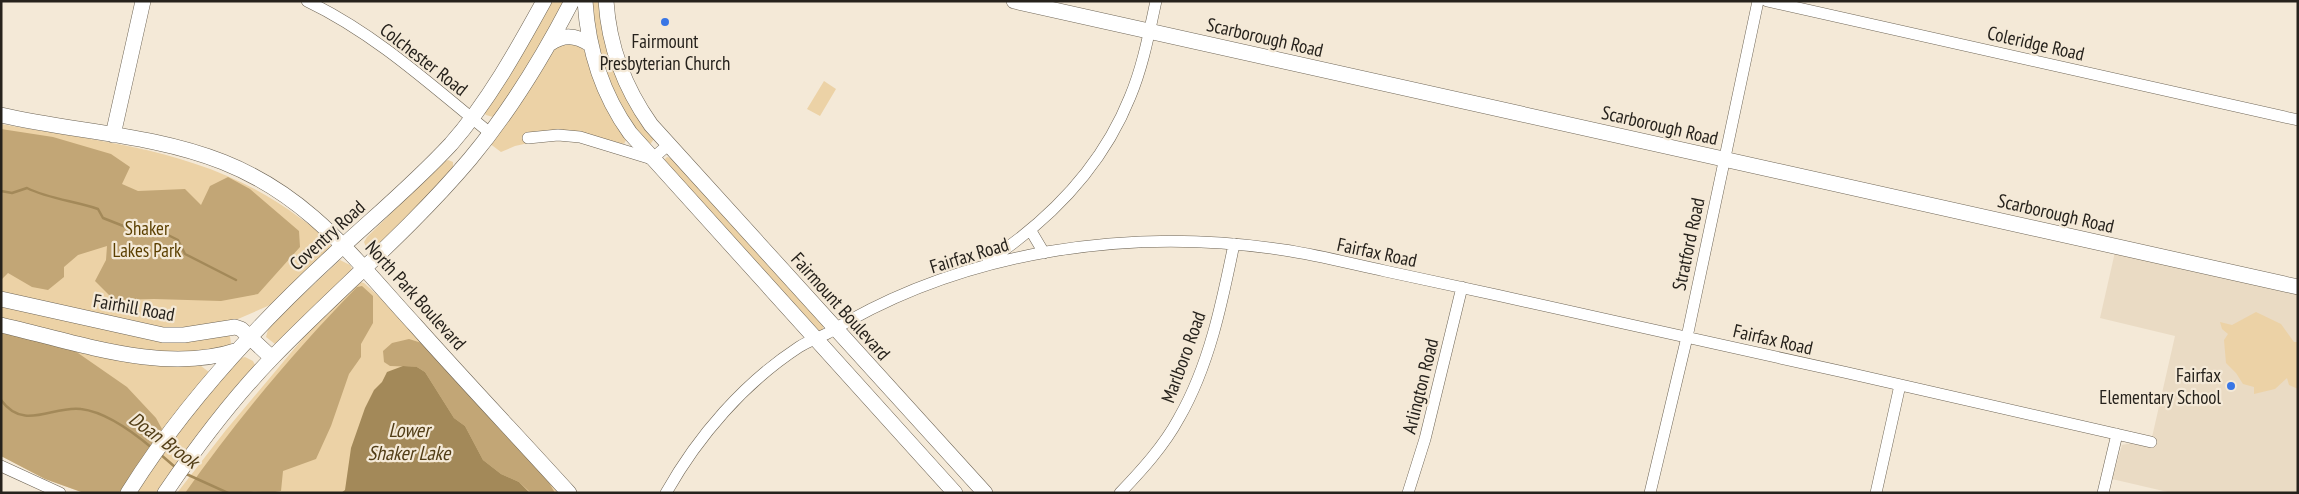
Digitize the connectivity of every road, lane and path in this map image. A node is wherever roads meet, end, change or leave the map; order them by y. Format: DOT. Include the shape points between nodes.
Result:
graph roads {
  1 [pos="143,1"];
  2 [pos="307,1"];
  3 [pos="544,1"];
  4 [pos="572,1"];
  5 [pos="585,1"];
  6 [pos="606,1"];
  7 [pos="1014,1"];
  8 [pos="1156,1"];
  9 [pos="1758,1"];
  10 [pos="1767,1"];
  11 [pos="1150,32"];
  12 [pos="549,44"];
  13 [pos="590,44"];
  14 [pos="1,116"];
  15 [pos="471,117"];
  16 [pos="2298,120"];
  17 [pos="490,133"];
  18 [pos="113,135"];
  19 [pos="528,138"];
  20 [pos="668,145"];
  21 [pos="652,159"];
  22 [pos="1723,159"];
  23 [pos="1031,231"];
  24 [pos="1234,244"];
  25 [pos="345,245"];
  26 [pos="1044,254"];
  27 [pos="980,266"];
  28 [pos="366,268"];
  29 [pos="1462,287"];
  30 [pos="2298,287"];
  31 [pos="1,299"];
  32 [pos="1,325"];
  33 [pos="835,328"];
  34 [pos="1687,337"];
  35 [pos="816,339"];
  36 [pos="253,340"];
  37 [pos="237,351"];
  38 [pos="272,358"];
  39 [pos="1900,385"];
  40 [pos="2117,434"];
  41 [pos="2151,442"];
  42 [pos="1,466"];
  43 [pos="168,488"];
  44 [pos="60,493"];
  45 [pos="128,493"];
  46 [pos="569,493"];
  47 [pos="666,493"];
  48 [pos="955,493"];
  49 [pos="985,493"];
  50 [pos="1120,493"];
  51 [pos="1408,493"];
  52 [pos="1650,493"];
  53 [pos="1876,493"];
  54 [pos="2103,493"];
  1 -- 18 [label="main road"];
  2 -- 15 [label="street, Colchester Road" via="405,62"];
  3 -- 15 [label="main road, Coventry Road" via="513,56"];
  4 -- 12 [label="main road"];
  5 -- 13 [label="main road"];
  6 -- 20 [label="main road, Fairmount Boulevard" via="621,73 640,109"];
  7 -- 11 [label="main road, Scarborough Road"];
  8 -- 11 [label="street"];
  9 -- 22 [label="street, Stratford Road"];
  10 -- 16 [label="street, Coleridge Road"];
  11 -- 22 [label="main road, Scarborough Road"];
  11 -- 23 [label="street" via="1131,96 1105,148 1088,173"];
  12 -- 13 [label="main road" via="568,36"];
  12 -- 17 [label="main road"];
  13 -- 21 [label="main road" via="612,103 630,133"];
  14 -- 18 [label="main road, North Park Boulevard"];
  15 -- 17 [label="street, Colchester Road"];
  15 -- 25 [label="main road, Coventry Road" via="405,192"];
  17 -- 28 [label="main road" via="452,180"];
  18 -- 25 [label="main road, North Park Boulevard" via="179,147 252,175 304,208"];
  19 -- 21 [label="street" via="580,137"];
  20 -- 21 [label="street"];
  20 -- 33 [label="main road, Fairmount Boulevard"];
  21 -- 35 [label="main road"];
  22 -- 30 [label="main road, Scarborough Road"];
  22 -- 34 [label="street, Stratford Road"];
  23 -- 26 [label="street"];
  23 -- 27 [label="street"];
  24 -- 26 [label="street, Fairfax Road" via="1131,243"];
  24 -- 29 [label="street, Fairfax Road" via="1284,250"];
  24 -- 50 [label="street, Marlboro Road" via="1223,299 1202,368 1179,419 1142,470"];
  25 -- 28 [label="main road, North Park Boulevard"];
  25 -- 36 [label="main road, Coventry Road"];
  26 -- 27 [label="street, Fairfax Road"];
  27 -- 33 [label="street, Fairfax Road" via="875,305"];
  28 -- 38 [label="main road"];
  28 -- 46 [label="main road, North Park Boulevard"];
  29 -- 34 [label="street, Fairfax Road"];
  29 -- 51 [label="street, Arlington Road" via="1425,439"];
  31 -- 36 [label="main road, Fairhill Road" via="148,332 184,335 241,328"];
  32 -- 37 [label="main road" via="160,360 203,359"];
  33 -- 35 [label="street, Fairfax Road"];
  33 -- 49 [label="main road, Fairmount Boulevard"];
  34 -- 39 [label="street, Fairfax Road"];
  34 -- 52 [label="street, Stratford Road"];
  35 -- 47 [label="street, Fairfax Road" via="800,346 748,386 680,468"];
  35 -- 48 [label="main road"];
  36 -- 37 [label="main road, Coventry Road"];
  36 -- 38 [label="main road, Fairhill Road"];
  37 -- 45 [label="main road, Coventry Road" via="170,434"];
  38 -- 43 [label="main road"];
  39 -- 40 [label="street, Fairfax Road"];
  39 -- 53 [label="street"];
  40 -- 41 [label="street, Fairfax Road"];
  40 -- 54 [label="street"];
  42 -- 44 [label="street"];
}
